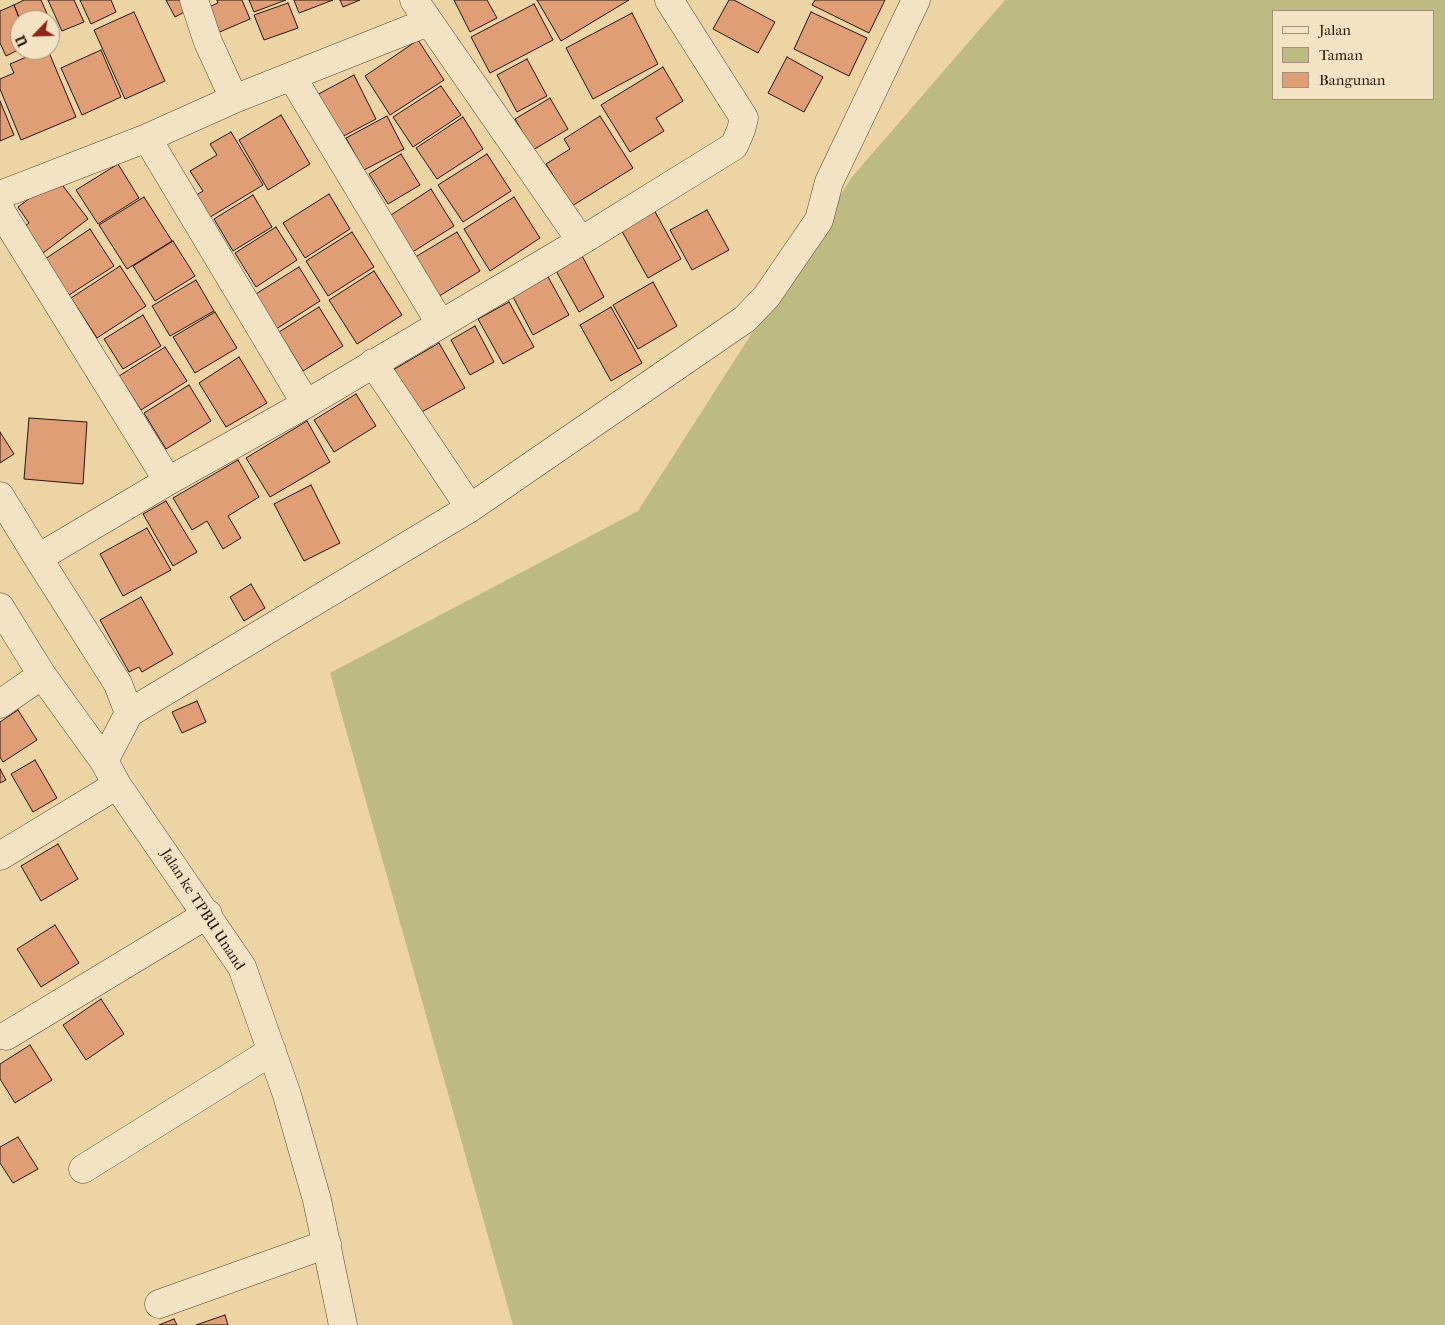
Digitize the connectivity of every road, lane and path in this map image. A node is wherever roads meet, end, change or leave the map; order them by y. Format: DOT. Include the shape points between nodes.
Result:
graph roads {
  1 [pos="194,0"];
  2 [pos="669,0"];
  3 [pos="916,0"];
  4 [pos="421,11"];
  5 [pos="292,77"];
  6 [pos="234,99"];
  7 [pos="147,138"];
  8 [pos="0,195"];
  9 [pos="0,210"];
  10 [pos="581,241"];
  11 [pos="440,323"];
  12 [pos="373,364"];
  13 [pos="306,404"];
  14 [pos="168,481"];
  15 [pos="0,496"];
  16 [pos="470,508"];
  17 [pos="38,558"];
  18 [pos="0,608"];
  19 [pos="42,675"];
  20 [pos="0,704"];
  21 [pos="129,713"];
  22 [pos="104,761"];
  23 [pos="117,785"];
  24 [pos="0,856"];
  25 [pos="208,914"];
  26 [pos="6,1036"];
  27 [pos="272,1052"];
  28 [pos="82,1169"];
  29 [pos="327,1244"];
  30 [pos="159,1304"];
  31 [pos="344,1325"];
  1 -- 6 [label="street" via="208,42"];
  2 -- 10 [label="street" via="738,106 744,118 741,130 734,146"];
  3 -- 16 [label="street" via="828,182 819,220 767,296 745,319"];
  4 -- 5 [label="street"];
  4 -- 10 [label="street"];
  5 -- 6 [label="street"];
  5 -- 11 [label="street"];
  6 -- 7 [label="street"];
  7 -- 8 [label="street"];
  7 -- 13 [label="street"];
  9 -- 14 [label="street"];
  10 -- 11 [label="street"];
  11 -- 12 [label="street"];
  12 -- 13 [label="street"];
  12 -- 16 [label="street"];
  13 -- 14 [label="street"];
  14 -- 17 [label="street"];
  15 -- 17 [label="street"];
  16 -- 21 [label="street"];
  17 -- 21 [label="street" via="118,684"];
  18 -- 19 [label="street, Jalan ke TPBU Unand"];
  19 -- 20 [label="street"];
  19 -- 22 [label="street, Jalan ke TPBU Unand"];
  21 -- 22 [label="street"];
  22 -- 23 [label="street, Jalan ke TPBU Unand"];
  23 -- 24 [label="street"];
  23 -- 25 [label="street, Jalan ke TPBU Unand"];
  25 -- 26 [label="street"];
  25 -- 27 [label="street, Jalan ke TPBU Unand" via="242,967"];
  27 -- 28 [label="street"];
  27 -- 29 [label="street, Jalan ke TPBU Unand" via="301,1143"];
  29 -- 30 [label="street"];
  29 -- 31 [label="street, Jalan ke TPBU Unand"];
}
